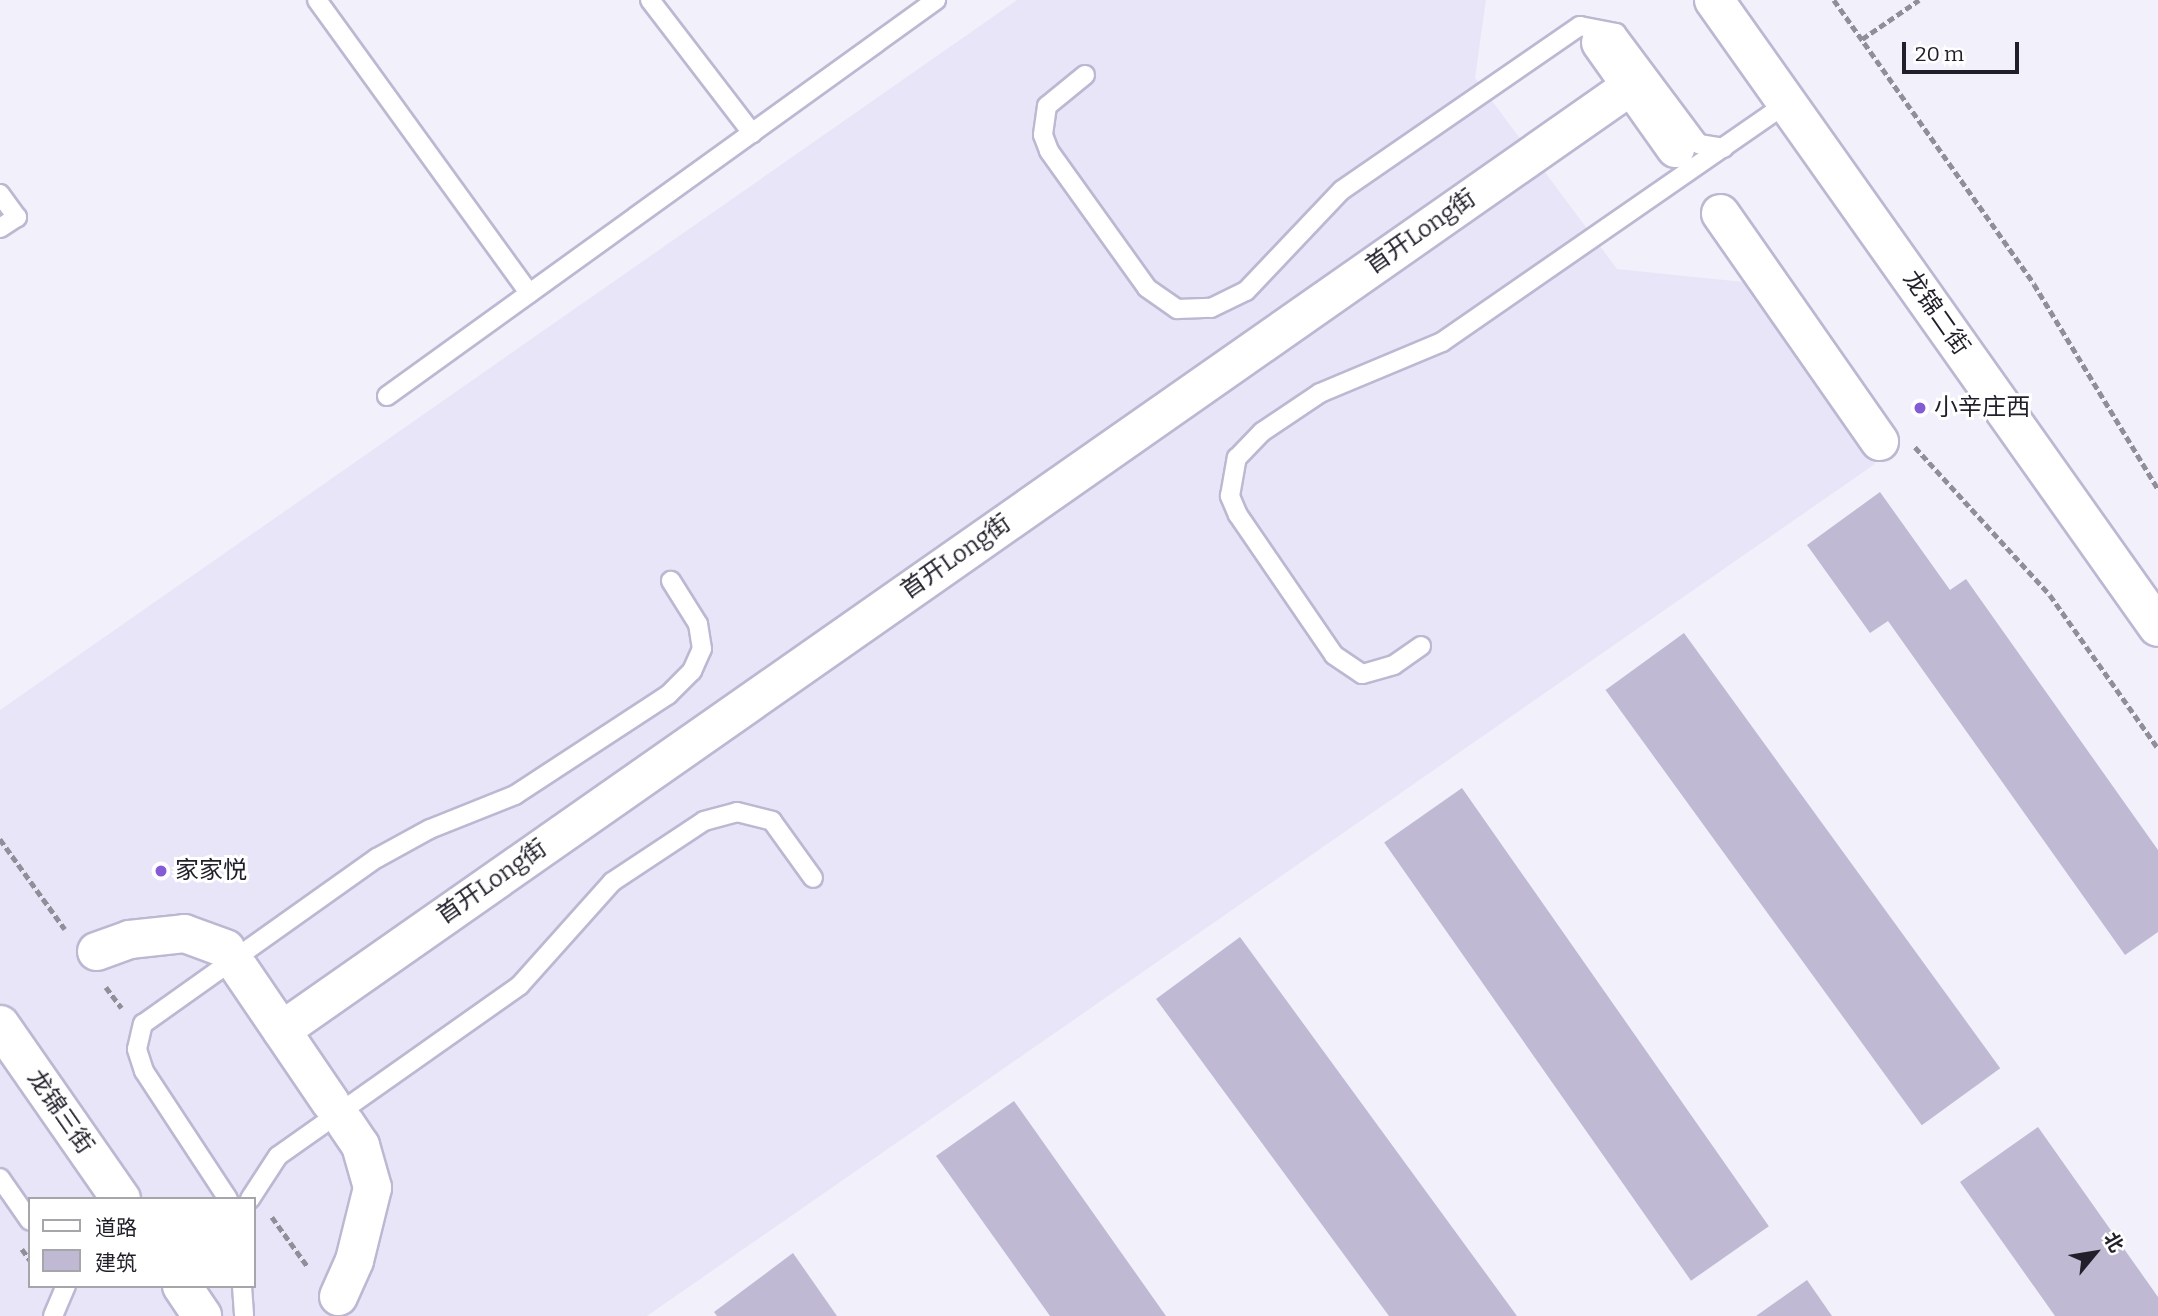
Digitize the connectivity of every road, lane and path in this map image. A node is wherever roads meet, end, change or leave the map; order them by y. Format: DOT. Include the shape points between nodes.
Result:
graph roads {
  1 [pos="317,0"];
  2 [pos="650,0"];
  3 [pos="936,0"];
  4 [pos="1834,0"];
  5 [pos="1919,0"];
  6 [pos="1731,6"];
  7 [pos="1861,39"];
  8 [pos="1600,41"];
  9 [pos="1085,75"];
  10 [pos="1631,85"];
  11 [pos="1787,103"];
  12 [pos="751,133"];
  13 [pos="1675,148"];
  14 [pos="1724,148"];
  15 [pos="0,194"];
  16 [pos="1720,213"];
  17 [pos="0,228"];
  18 [pos="529,293"];
  19 [pos="387,396"];
  20 [pos="1879,440"];
  21 [pos="2158,489"];
  22 [pos="671,581"];
  23 [pos="2158,627"];
  24 [pos="1421,646"];
  25 [pos="813,878"];
  26 [pos="96,951"];
  27 [pos="0,1025"];
  28 [pos="281,1030"];
  29 [pos="0,1178"];
  30 [pos="120,1197"];
  31 [pos="227,1197"];
  32 [pos="251,1197"];
  33 [pos="28,1218"];
  34 [pos="65,1288"];
  35 [pos="183,1288"];
  36 [pos="243,1288"];
  37 [pos="338,1296"];
  38 [pos="53,1316"];
  39 [pos="202,1316"];
  40 [pos="244,1316"];
  1 -- 18 [label="lane"];
  2 -- 12 [label="lane"];
  3 -- 12 [label="lane"];
  4 -- 7 [label="path"];
  5 -- 7 [label="path"];
  6 -- 11 [label="street, 龙锦二街"];
  7 -- 21 [label="path" via="2034,284"];
  8 -- 10 [label="street"];
  9 -- 14 [label="lane" via="1048,106 1043,135 1049,151 1147,288 1177,309 1211,308 1246,291 1342,190 1580,26 1616,33 1699,144"];
  10 -- 13 [label="street"];
  10 -- 28 [label="street, 首开Long街"];
  11 -- 14 [label="lane"];
  11 -- 23 [label="street, 龙锦二街"];
  12 -- 18 [label="lane"];
  14 -- 24 [label="lane" via="1442,342 1320,393 1262,432 1237,458 1230,496 1238,515 1335,655 1362,674 1378,672"];
  15 -- 17 [label="lane" via="17,217"];
  16 -- 20 [label="street" via="1752,248"];
  18 -- 19 [label="lane"];
  22 -- 31 [label="lane" via="702,638 699,661 681,684 515,795 430,828 377,858 143,1024 137,1040 145,1071"];
  25 -- 32 [label="lane" via="772,821 737,812 704,821 612,882 520,985 278,1156"];
  26 -- 28 [label="street" via="129,939 184,933 232,958"];
  27 -- 30 [label="street, 龙锦三街"];
  28 -- 37 [label="street" via="360,1145 372,1187 354,1260"];
  29 -- 33 [label="lane"];
  34 -- 38 [label="lane"];
  35 -- 39 [label="street"];
  36 -- 40 [label="lane"];
}
